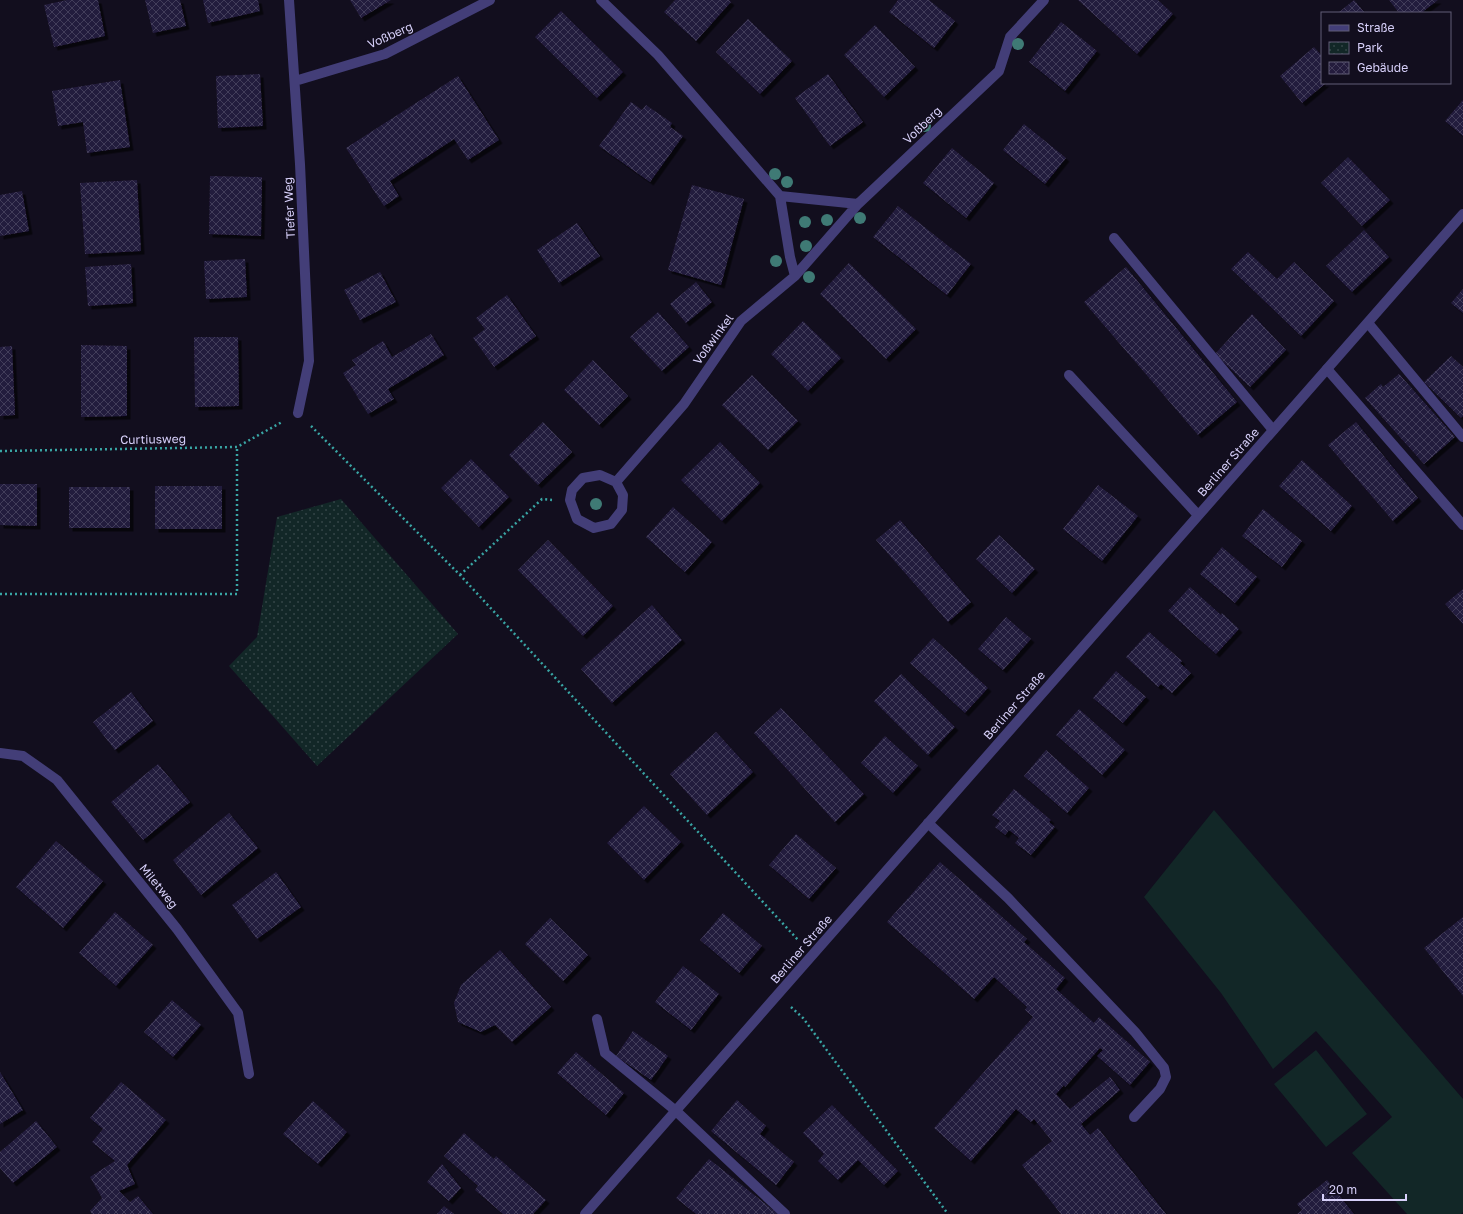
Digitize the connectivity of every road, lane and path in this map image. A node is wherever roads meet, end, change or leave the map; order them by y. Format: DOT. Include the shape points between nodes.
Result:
graph roads {
  1 [pos="289,0"];
  2 [pos="490,0"];
  3 [pos="601,0"];
  4 [pos="1044,0"];
  5 [pos="295,81"];
  6 [pos="780,196"];
  7 [pos="858,204"];
  8 [pos="1463,214"];
  9 [pos="1114,238"];
  10 [pos="795,276"];
  11 [pos="1368,323"];
  12 [pos="1327,370"];
  13 [pos="1069,374"];
  14 [pos="298,413"];
  15 [pos="1273,430"];
  16 [pos="1463,437"];
  17 [pos="237,447"];
  18 [pos="0,451"];
  19 [pos="616,482"];
  20 [pos="570,500"];
  21 [pos="1198,515"];
  22 [pos="1463,525"];
  23 [pos="460,575"];
  24 [pos="0,594"];
  25 [pos="0,752"];
  26 [pos="928,824"];
  27 [pos="813,956"];
  28 [pos="778,995"];
  29 [pos="597,1019"];
  30 [pos="249,1074"];
  31 [pos="676,1111"];
  32 [pos="1134,1117"];
  33 [pos="585,1214"];
  34 [pos="785,1214"];
  35 [pos="948,1214"];
  1 -- 5 [label="street, Tiefer Weg"];
  2 -- 5 [label="street, Voßberg" via="385,54"];
  3 -- 6 [label="street" via="658,55"];
  4 -- 7 [label="street, Voßberg" via="1010,38 998,70"];
  5 -- 14 [label="street, Tiefer Weg" via="309,361"];
  6 -- 7 [label="street"];
  6 -- 10 [label="street"];
  7 -- 10 [label="street, Voßwinkel"];
  8 -- 11 [label="street, Berliner Straße"];
  9 -- 15 [label="street"];
  10 -- 19 [label="street, Voßwinkel" via="741,321 684,404"];
  11 -- 12 [label="street, Berliner Straße"];
  11 -- 16 [label="street"];
  12 -- 15 [label="street, Berliner Straße"];
  12 -- 22 [label="street"];
  13 -- 21 [label="street"];
  14 -- 17 [label="path, Curtiusweg"];
  14 -- 23 [label="path"];
  15 -- 21 [label="street, Berliner Straße"];
  17 -- 18 [label="path, Curtiusweg"];
  17 -- 24 [label="path" via="237,594"];
  19 -- 20 [label="street" via="600,474 583,478 572,490"];
  19 -- 20 [label="street" via="623,495 622,510 612,524 594,528 577,519"];
  20 -- 23 [label="path" via="542,499"];
  21 -- 26 [label="street, Berliner Straße"];
  23 -- 27 [label="path"];
  25 -- 30 [label="street, Miletweg" via="24,756 57,780 177,929 238,1013"];
  26 -- 27 [label="street, Berliner Straße"];
  26 -- 32 [label="street" via="1008,898 1135,1032 1164,1068 1166,1077 1160,1089"];
  27 -- 28 [label="street, Berliner Straße"];
  28 -- 31 [label="street, Berliner Straße"];
  28 -- 35 [label="path" via="803,1018"];
  29 -- 31 [label="street" via="606,1053"];
  31 -- 33 [label="street, Berliner Straße"];
  31 -- 34 [label="street"];
}
